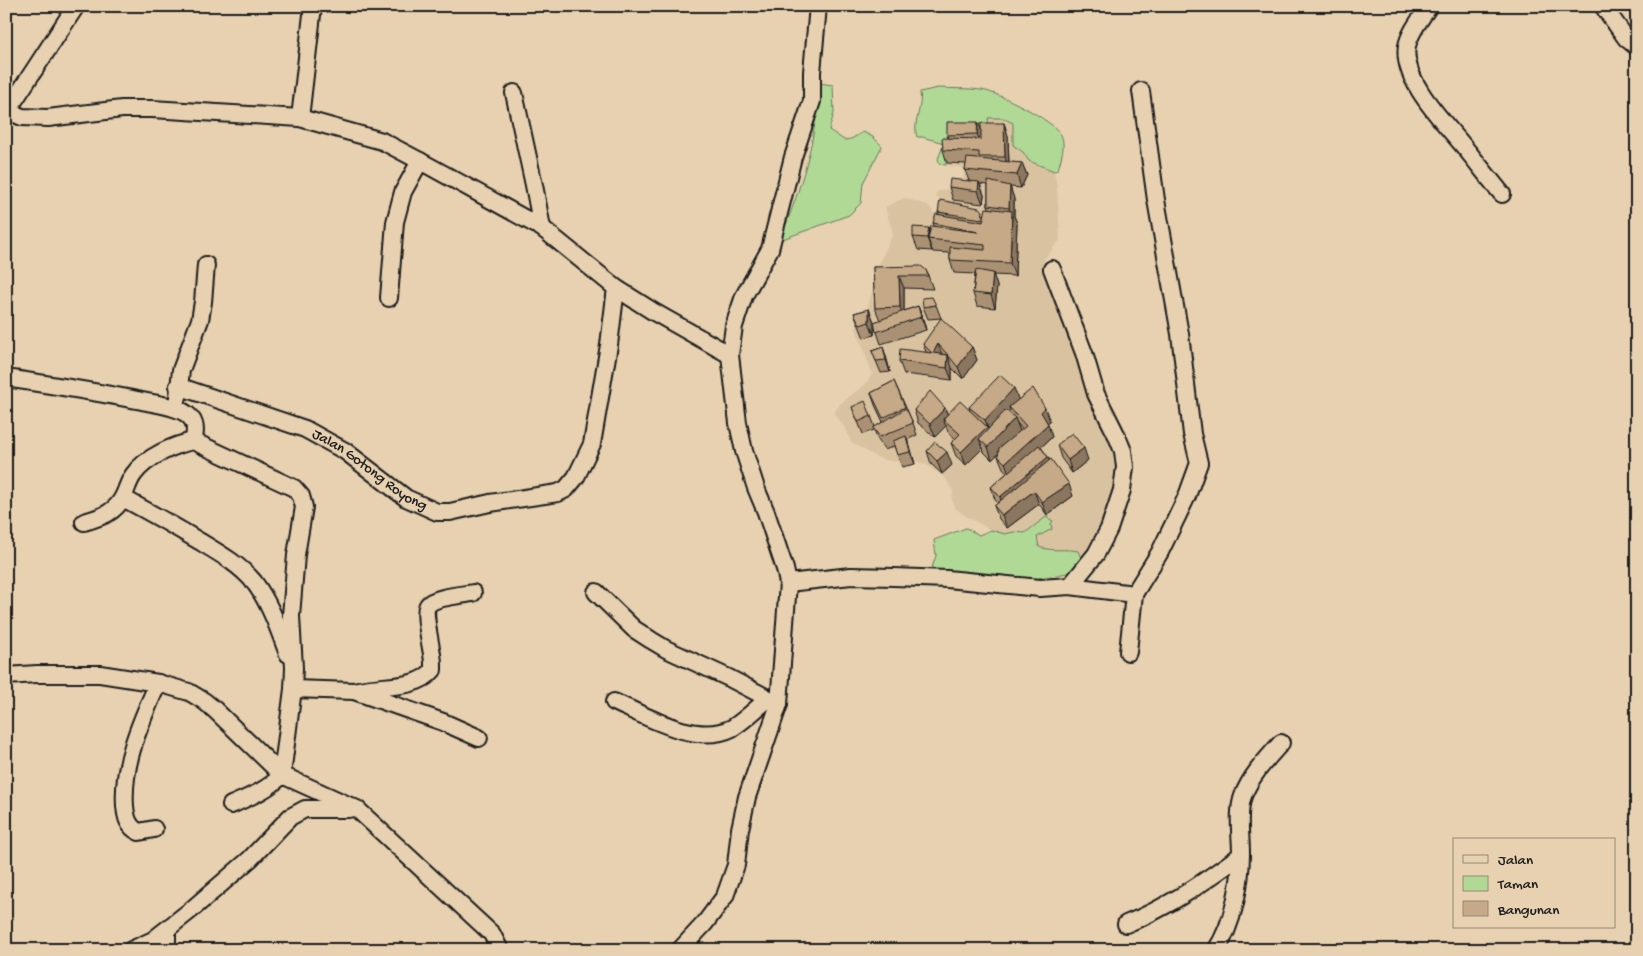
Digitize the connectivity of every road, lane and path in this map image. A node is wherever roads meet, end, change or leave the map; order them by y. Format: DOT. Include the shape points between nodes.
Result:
graph roads {
  1 [pos="76,6"];
  2 [pos="313,6"];
  3 [pos="1429,6"];
  4 [pos="1603,6"];
  5 [pos="821,9"];
  6 [pos="1637,47"];
  7 [pos="1141,91"];
  8 [pos="514,94"];
  9 [pos="7,111"];
  10 [pos="300,118"];
  11 [pos="420,160"];
  12 [pos="1502,194"];
  13 [pos="542,228"];
  14 [pos="206,264"];
  15 [pos="1052,269"];
  16 [pos="616,288"];
  17 [pos="390,298"];
  18 [pos="730,355"];
  19 [pos="6,378"];
  20 [pos="178,386"];
  21 [pos="177,409"];
  22 [pos="193,441"];
  23 [pos="123,498"];
  24 [pos="84,522"];
  25 [pos="788,582"];
  26 [pos="1070,586"];
  27 [pos="596,592"];
  28 [pos="473,593"];
  29 [pos="1134,594"];
  30 [pos="1128,652"];
  31 [pos="294,668"];
  32 [pos="6,676"];
  33 [pos="158,683"];
  34 [pos="293,689"];
  35 [pos="354,691"];
  36 [pos="774,701"];
  37 [pos="614,702"];
  38 [pos="480,738"];
  39 [pos="1281,742"];
  40 [pos="282,775"];
  41 [pos="231,805"];
  42 [pos="357,809"];
  43 [pos="154,829"];
  44 [pos="1241,855"];
  45 [pos="1126,924"];
  46 [pos="167,930"];
  47 [pos="135,949"];
  48 [pos="167,950"];
  49 [pos="500,950"];
  50 [pos="680,950"];
  51 [pos="1216,950"];
  1 -- 9 [label="street"];
  2 -- 10 [label="street"];
  3 -- 12 [label="street" via="1410,34 1407,62 1429,104"];
  4 -- 6 [label="street" via="1626,38"];
  5 -- 18 [label="street" via="812,72 812,101 793,157 770,248 744,296 734,326"];
  7 -- 29 [label="street" via="1199,463 1160,552"];
  8 -- 13 [label="street"];
  9 -- 10 [label="street" via="22,117 48,118 122,109"];
  10 -- 11 [label="street" via="382,141"];
  11 -- 13 [label="street"];
  11 -- 17 [label="street" via="403,192 395,222"];
  13 -- 16 [label="street"];
  14 -- 20 [label="street" via="200,320"];
  15 -- 26 [label="street" via="1096,394 1123,451 1125,467 1110,529 1096,554"];
  16 -- 18 [label="street"];
  16 -- 20 [label="street, Jalan Gotong Royong" via="592,444 576,477 558,493 437,512 406,498 320,436"];
  18 -- 25 [label="street" via="744,451"];
  19 -- 21 [label="street" via="100,392"];
  20 -- 21 [label="street"];
  21 -- 22 [label="street" via="193,422"];
  22 -- 23 [label="street" via="162,452 141,466"];
  22 -- 31 [label="street" via="294,488 301,496 304,507 291,616"];
  23 -- 24 [label="street" via="110,513"];
  23 -- 31 [label="street" via="222,554 243,571 264,597"];
  25 -- 26 [label="street" via="851,576 947,579 1040,588"];
  25 -- 36 [label="street"];
  26 -- 29 [label="street"];
  27 -- 36 [label="street" via="634,629 651,640"];
  28 -- 35 [label="street" via="428,604 426,617 434,663 426,678"];
  29 -- 30 [label="street"];
  31 -- 34 [label="street"];
  32 -- 33 [label="street" via="100,674"];
  33 -- 40 [label="street" via="189,692 204,701"];
  33 -- 43 [label="street" via="130,757 124,788 130,826 139,832"];
  34 -- 35 [label="street"];
  34 -- 40 [label="street"];
  35 -- 38 [label="street"];
  36 -- 37 [label="street" via="732,728 698,734 682,731"];
  36 -- 50 [label="street" via="747,797 736,865 726,896"];
  39 -- 44 [label="street" via="1256,772 1242,797"];
  40 -- 41 [label="street" via="264,790"];
  40 -- 42 [label="street"];
  42 -- 46 [label="street" via="305,809 290,818 250,859"];
  42 -- 49 [label="street" via="492,934"];
  44 -- 45 [label="street" via="1189,893"];
  44 -- 51 [label="street" via="1229,924"];
  46 -- 47 [label="street"];
  46 -- 48 [label="street"];
}
